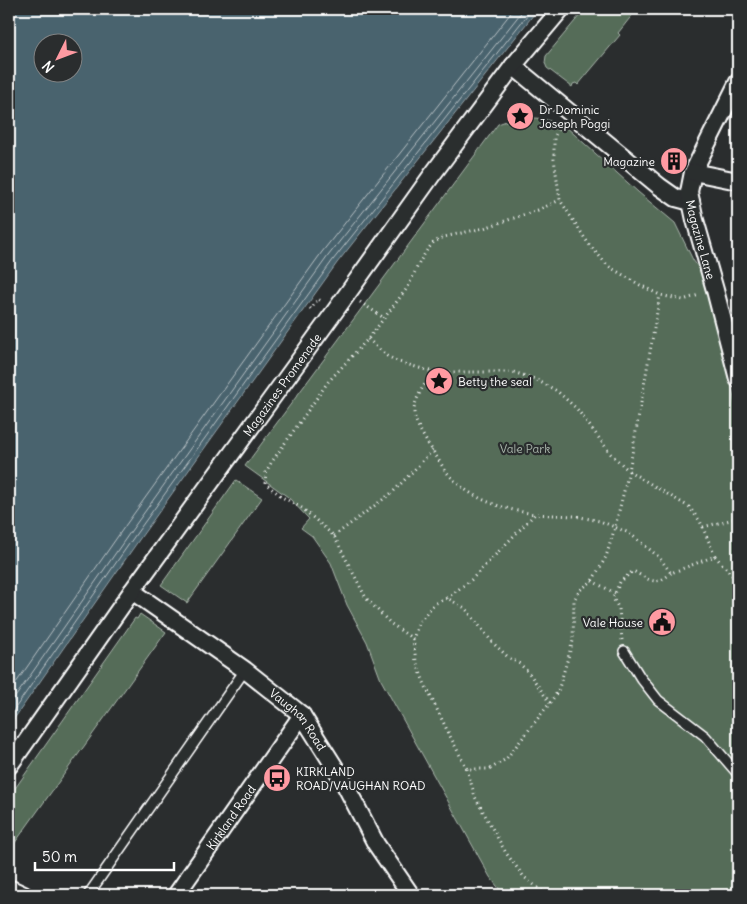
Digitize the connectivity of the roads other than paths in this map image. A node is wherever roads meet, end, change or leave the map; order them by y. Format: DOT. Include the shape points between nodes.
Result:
graph roads {
  1 [pos="561,9"];
  2 [pos="513,66"];
  3 [pos="738,82"];
  4 [pos="693,172"];
  5 [pos="738,181"];
  6 [pos="691,202"];
  7 [pos="738,379"];
  8 [pos="132,591"];
  9 [pos="624,651"];
  10 [pos="246,670"];
  11 [pos="302,715"];
  12 [pos="9,766"];
  13 [pos="738,774"];
  14 [pos="9,888"];
  15 [pos="24,895"];
  16 [pos="88,895"];
  17 [pos="176,895"];
  18 [pos="411,895"];
  1 -- 2 [label="street, Magazines Promenade"];
  2 -- 6 [label="street, Magazine Lane" via="659,186 676,198"];
  2 -- 8 [label="street, Magazines Promenade"];
  3 -- 4 [label="street"];
  4 -- 5 [label="street"];
  4 -- 6 [label="street" via="689,192"];
  6 -- 7 [label="street, Magazine Lane"];
  8 -- 10 [label="street, Vaughan Road"];
  8 -- 12 [label="street, Magazines Promenade"];
  9 -- 13 [label="lane" via="658,700 706,736"];
  10 -- 11 [label="street, Vaughan Road"];
  10 -- 16 [label="lane"];
  11 -- 17 [label="street, Kirkland Road"];
  11 -- 18 [label="street, Vaughan Road" via="376,844"];
  14 -- 15 [label="street"];
}
